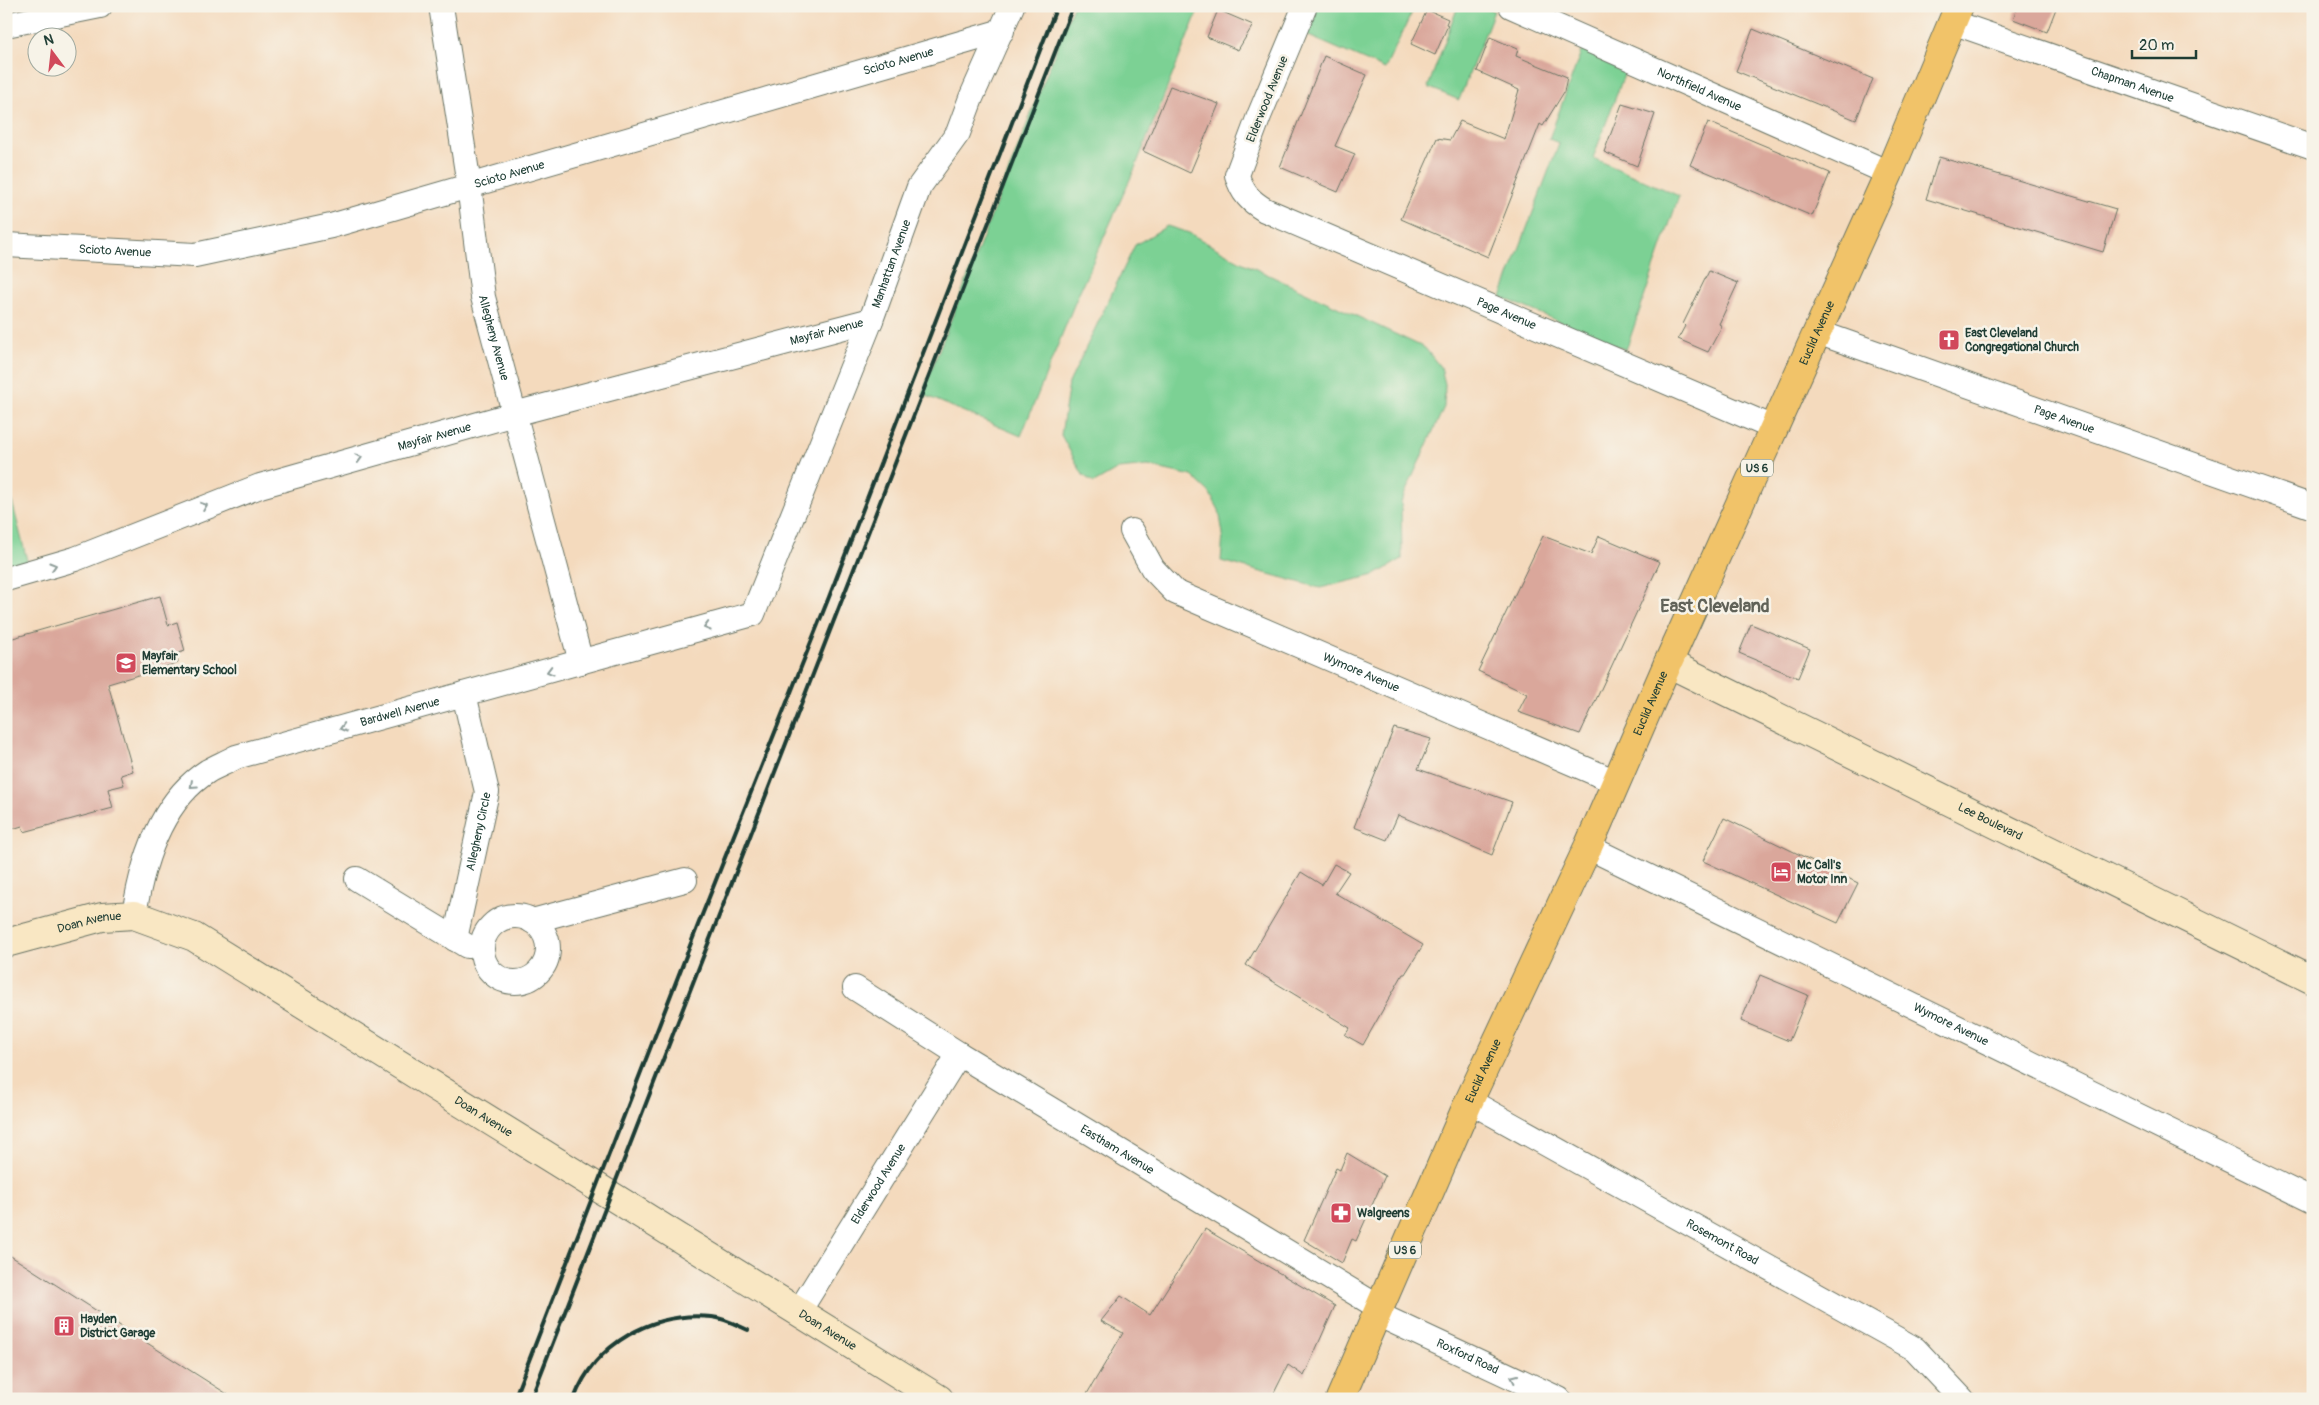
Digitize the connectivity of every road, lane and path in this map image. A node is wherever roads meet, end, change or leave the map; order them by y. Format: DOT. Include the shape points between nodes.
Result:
graph roads {
  1 [pos="100,6"];
  2 [pos="441,6"];
  3 [pos="1012,6"];
  4 [pos="1305,6"];
  5 [pos="1511,6"];
  6 [pos="1956,14"];
  7 [pos="6,25"];
  8 [pos="1002,31"];
  9 [pos="2313,147"];
  10 [pos="1889,172"];
  11 [pos="469,185"];
  12 [pos="1244,193"];
  13 [pos="6,245"];
  14 [pos="871,320"];
  15 [pos="1817,332"];
  16 [pos="514,414"];
  17 [pos="1774,428"];
  18 [pos="2313,506"];
  19 [pos="1132,531"];
  20 [pos="6,579"];
  21 [pos="753,614"];
  22 [pos="581,662"];
  23 [pos="1668,663"];
  24 [pos="464,694"];
  25 [pos="1616,782"];
  26 [pos="1588,847"];
  27 [pos="357,879"];
  28 [pos="685,880"];
  29 [pos="134,915"];
  30 [pos="532,921"];
  31 [pos="455,939"];
  32 [pos="6,943"];
  33 [pos="483,956"];
  34 [pos="2313,980"];
  35 [pos="855,988"];
  36 [pos="959,1054"];
  37 [pos="1469,1101"];
  38 [pos="2313,1200"];
  39 [pos="1378,1311"];
  40 [pos="798,1313"];
  41 [pos="939,1399"];
  42 [pos="1340,1399"];
  43 [pos="1559,1399"];
  44 [pos="1962,1399"];
  1 -- 7 [label="street"];
  2 -- 11 [label="street, Allegheny Avenue"];
  3 -- 8 [label="street, Manhattan Avenue"];
  4 -- 12 [label="street, Elderwood Avenue" via="1237,175"];
  5 -- 10 [label="street, Northfield Avenue"];
  6 -- 9 [label="street, Chapman Avenue"];
  6 -- 10 [label="main road, Euclid Avenue / US 6"];
  8 -- 11 [label="street, Scioto Avenue"];
  8 -- 14 [label="street, Manhattan Avenue" via="958,133 919,187"];
  10 -- 15 [label="main road, Euclid Avenue / US 6"];
  11 -- 13 [label="street, Scioto Avenue" via="331,226 195,255"];
  11 -- 16 [label="street, Allegheny Avenue" via="483,297"];
  12 -- 17 [label="street, Page Avenue" via="1266,210"];
  14 -- 16 [label="street, Mayfair Avenue"];
  14 -- 21 [label="street, Manhattan Avenue"];
  15 -- 17 [label="main road, Euclid Avenue / US 6"];
  15 -- 18 [label="street, Page Avenue"];
  20 -- 16 [label="street, Mayfair Avenue, one-way" via="75,559 260,486"];
  16 -- 22 [label="street, Allegheny Avenue"];
  17 -- 23 [label="main road, Euclid Avenue / US 6"];
  19 -- 25 [label="street, Wymore Avenue" via="1153,569 1175,592"];
  21 -- 22 [label="street, Bardwell Avenue, one-way"];
  22 -- 24 [label="street, Bardwell Avenue, one-way"];
  23 -- 25 [label="main road, Euclid Avenue / US 6"];
  23 -- 34 [label="street, Lee Boulevard"];
  24 -- 29 [label="street, Bardwell Avenue, one-way" via="236,757 207,772 179,797 160,826 139,887"];
  24 -- 31 [label="street, Allegheny Circle" via="487,792"];
  25 -- 26 [label="main road, Euclid Avenue / US 6"];
  26 -- 37 [label="main road, Euclid Avenue / US 6"];
  26 -- 38 [label="street, Wymore Avenue"];
  27 -- 31 [label="street"];
  28 -- 30 [label="street"];
  29 -- 32 [label="street, Doan Avenue" via="102,917"];
  29 -- 40 [label="street, Doan Avenue" via="194,937"];
  30 -- 33 [label="street" via="512,916 492,925 482,945"];
  30 -- 33 [label="street" via="546,936 548,946 548,956 537,974 528,980 505,980 495,975"];
  31 -- 33 [label="street"];
  35 -- 36 [label="street, Eastham Avenue"];
  36 -- 39 [label="street, Eastham Avenue"];
  36 -- 40 [label="street, Elderwood Avenue"];
  37 -- 39 [label="main road, Euclid Avenue / US 6"];
  37 -- 44 [label="street, Rosemont Road" via="1915,1349"];
  39 -- 42 [label="main road, Euclid Avenue / US 6"];
  43 -- 39 [label="street, Roxford Road, one-way"];
  40 -- 41 [label="street, Doan Avenue"];
}
